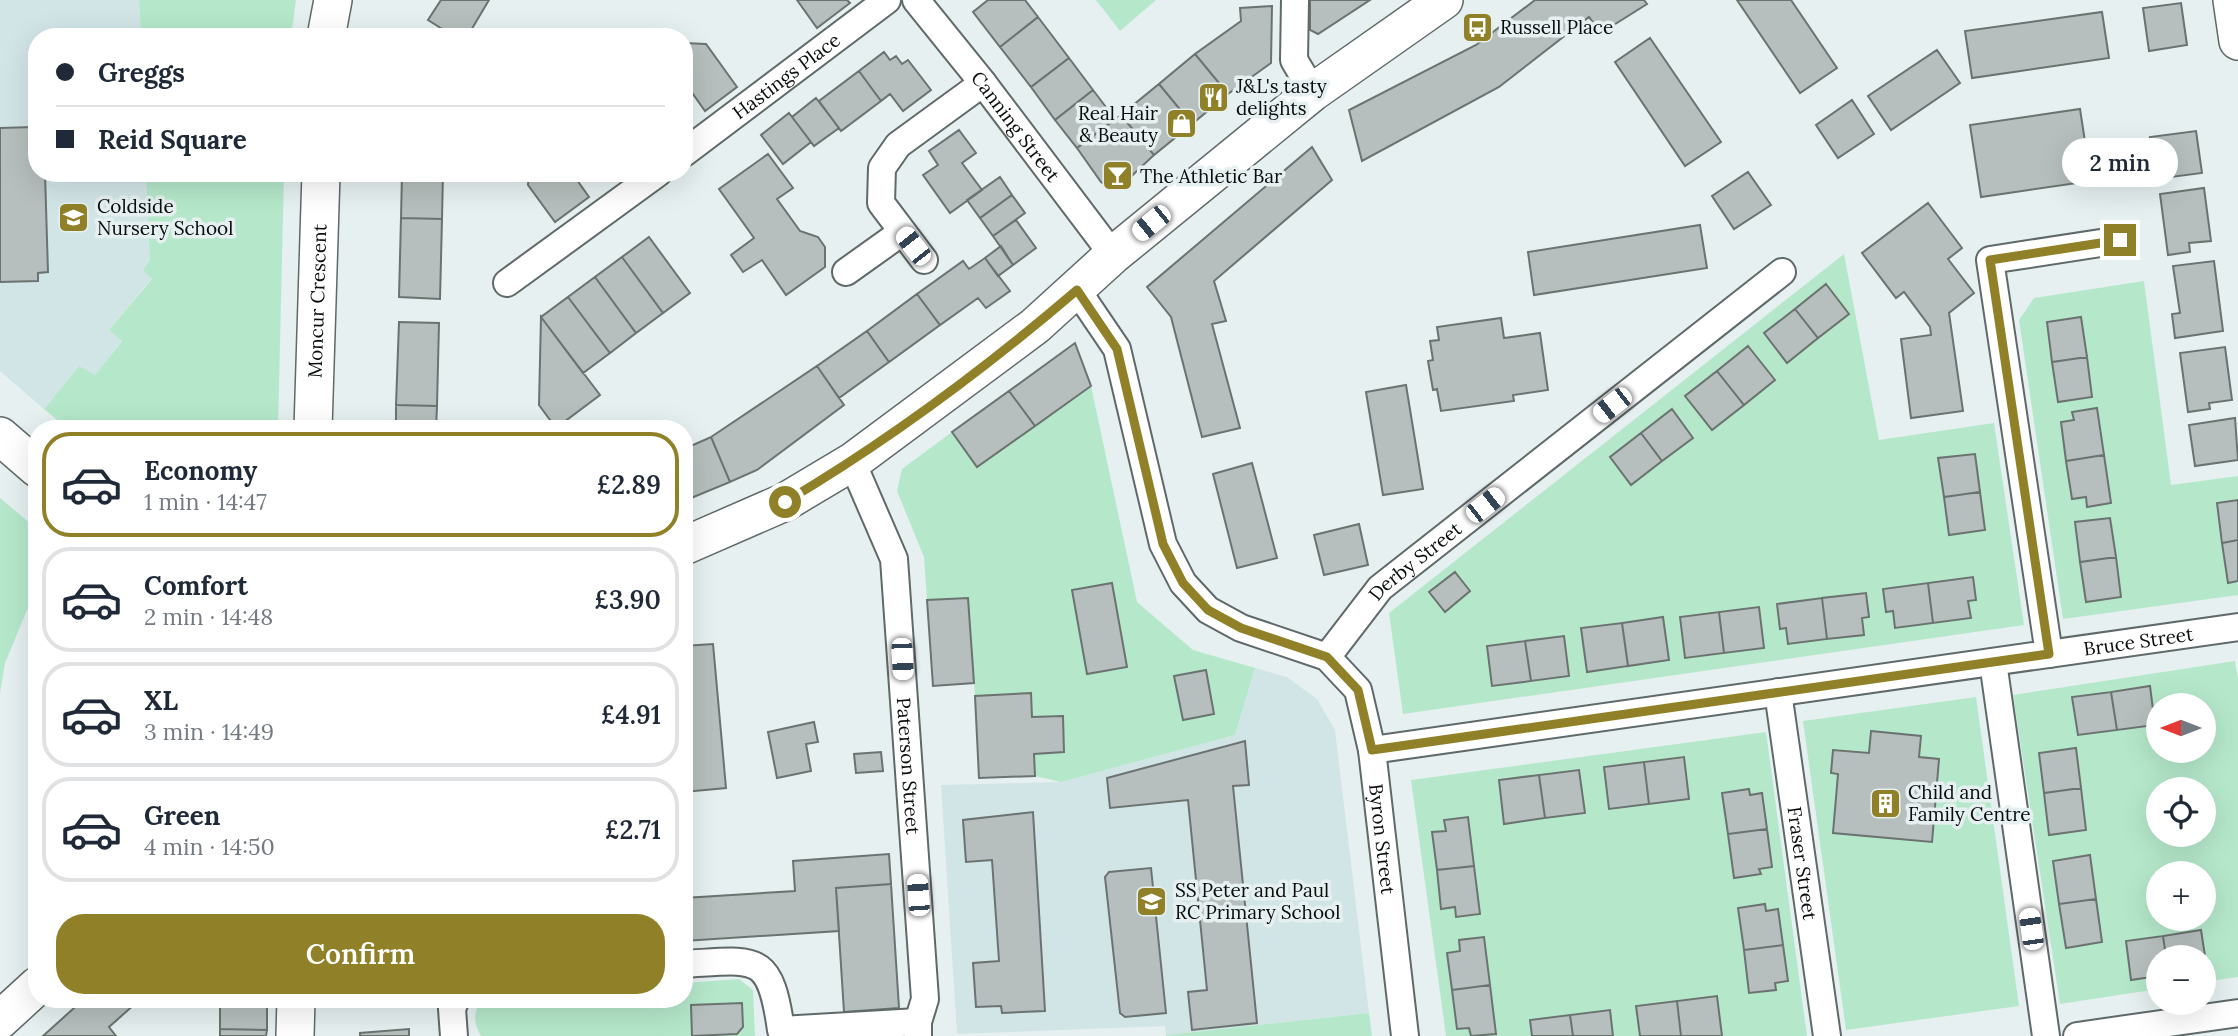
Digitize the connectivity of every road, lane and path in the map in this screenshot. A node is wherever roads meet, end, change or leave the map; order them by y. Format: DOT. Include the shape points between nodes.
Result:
graph roads {
  1 [pos="333,0"];
  2 [pos="887,0"];
  3 [pos="916,0"];
  4 [pos="1295,0"];
  5 [pos="1444,0"];
  6 [pos="2232,0"];
  7 [pos="328,28"];
  8 [pos="2238,41"];
  9 [pos="983,83"];
  10 [pos="1313,92"];
  11 [pos="693,146"];
  12 [pos="321,182"];
  13 [pos="646,182"];
  14 [pos="902,232"];
  15 [pos="2120,240"];
  16 [pos="1113,255"];
  17 [pos="925,260"];
  18 [pos="846,272"];
  19 [pos="1782,272"];
  20 [pos="508,283"];
  21 [pos="1077,290"];
  22 [pos="313,420"];
  23 [pos="0,436"];
  24 [pos="28,460"];
  25 [pos="852,462"];
  26 [pos="693,542"];
  27 [pos="2238,627"];
  28 [pos="2049,654"];
  29 [pos="1327,657"];
  30 [pos="1993,662"];
  31 [pos="1778,692"];
  32 [pos="1372,750"];
  33 [pos="693,964"];
  34 [pos="28,994"];
  35 [pos="296,1008"];
  36 [pos="452,1008"];
  37 [pos="2238,1013"];
  38 [pos="0,1020"];
  39 [pos="918,1029"];
  40 [pos="295,1036"];
  41 [pos="454,1036"];
  42 [pos="1405,1036"];
  43 [pos="1827,1036"];
  44 [pos="2046,1036"];
  45 [pos="2077,1036"];
  1 -- 7 [label="street"];
  2 -- 11 [label="street, Hastings Place"];
  3 -- 9 [label="street, Canning Street"];
  4 -- 10 [label="street" via="1294,60"];
  5 -- 10 [label="street"];
  6 -- 8 [label="street"];
  9 -- 14 [label="street" via="898,145 882,168 881,203"];
  9 -- 16 [label="street, Canning Street"];
  10 -- 16 [label="street"];
  12 -- 22 [label="street, Moncur Crescent"];
  13 -- 20 [label="street"];
  14 -- 17 [label="street"];
  14 -- 18 [label="street"];
  15 -- 28 [label="street" via="1990,260"];
  16 -- 21 [label="street"];
  19 -- 29 [label="street, Derby Street" via="1380,588"];
  21 -- 25 [label="street"];
  21 -- 29 [label="street" via="1117,349 1163,544 1183,583 1208,610 1241,628"];
  23 -- 24 [label="street"];
  25 -- 26 [label="street" via="785,502"];
  25 -- 39 [label="street, Paterson Street" via="894,559 926,999"];
  27 -- 28 [label="street, Bruce Street"];
  28 -- 30 [label="street, Bruce Street"];
  29 -- 32 [label="street, Byron Street" via="1358,690"];
  30 -- 31 [label="street, Bruce Street"];
  30 -- 44 [label="street"];
  31 -- 32 [label="street, Bruce Street"];
  31 -- 43 [label="street, Fraser Street"];
  32 -- 42 [label="street, Byron Street"];
  33 -- 39 [label="street" via="740,961 760,967 775,989 781,1030"];
  34 -- 38 [label="street"];
  35 -- 40 [label="street"];
  36 -- 41 [label="street"];
  37 -- 45 [label="street"];
}
